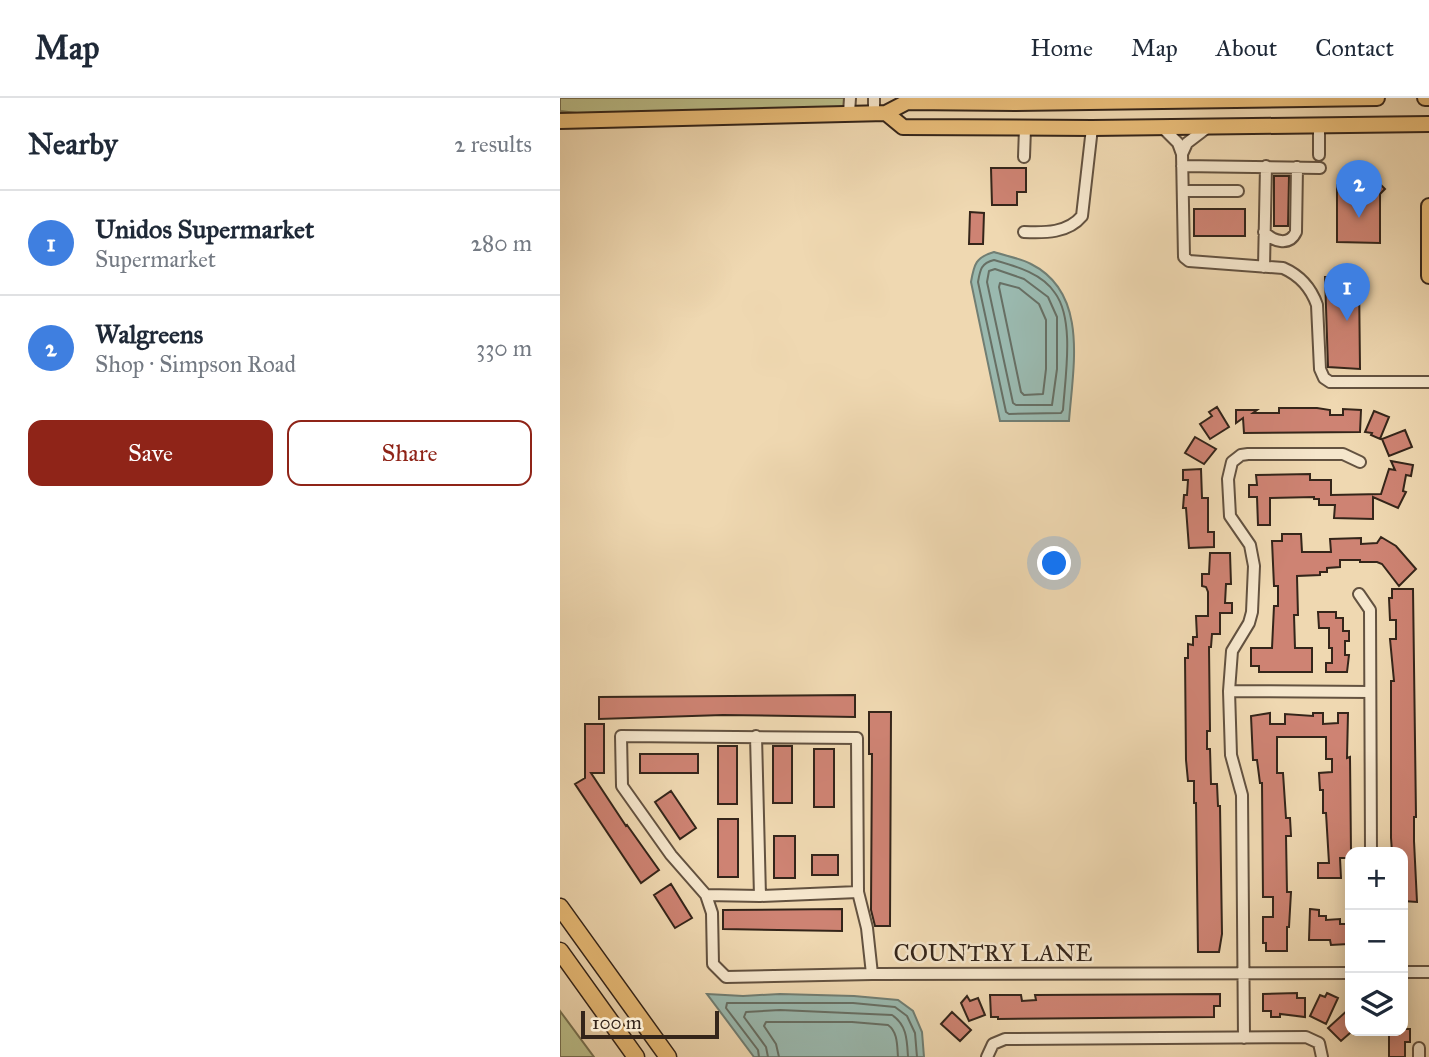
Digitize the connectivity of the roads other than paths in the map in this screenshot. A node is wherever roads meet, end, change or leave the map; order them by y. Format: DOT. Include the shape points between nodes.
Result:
graph roads {
  1 [pos="1377,98"];
  2 [pos="1182,99"];
  3 [pos="1310,99"];
  4 [pos="1016,100"];
  5 [pos="850,105"];
  6 [pos="878,108"];
  7 [pos="560,119"];
  8 [pos="1429,124"];
  9 [pos="1319,126"];
  10 [pos="1162,127"];
  11 [pos="1208,127"];
  12 [pos="1025,128"];
  13 [pos="1092,128"];
  14 [pos="1182,153"];
  15 [pos="1319,155"];
  16 [pos="1024,157"];
  17 [pos="1182,166"];
  18 [pos="1266,166"];
  19 [pos="1297,167"];
  20 [pos="1320,168"];
  21 [pos="1183,191"];
  22 [pos="1238,191"];
  23 [pos="1429,213"];
  24 [pos="1024,232"];
  25 [pos="1264,232"];
  26 [pos="1264,267"];
  27 [pos="1429,276"];
  28 [pos="1429,382"];
  29 [pos="1360,462"];
  30 [pos="1359,593"];
  31 [pos="1229,691"];
  32 [pos="1370,692"];
  33 [pos="756,736"];
  34 [pos="1371,847"];
  35 [pos="858,892"];
  36 [pos="705,895"];
  37 [pos="760,896"];
  38 [pos="560,907"];
  39 [pos="560,951"];
  40 [pos="1345,972"];
  41 [pos="1408,972"];
  42 [pos="1429,972"];
  43 [pos="872,974"];
  44 [pos="1242,974"];
  45 [pos="1244,1038"];
  46 [pos="636,1057"];
  47 [pos="668,1057"];
  48 [pos="987,1057"];
  49 [pos="1322,1057"];
  1 -- 3 [label="main road"];
  2 -- 3 [label="main road"];
  2 -- 4 [label="main road"];
  4 -- 6 [label="main road" via="908,102"];
  5 -- 6 [label="main road"];
  5 -- 7 [label="main road"];
  6 -- 12 [label="main road" via="903,127"];
  8 -- 9 [label="main road"];
  9 -- 11 [label="main road"];
  9 -- 15 [label="street"];
  10 -- 11 [label="main road"];
  10 -- 13 [label="main road"];
  10 -- 14 [label="street"];
  11 -- 14 [label="street" via="1187,143"];
  12 -- 13 [label="main road"];
  12 -- 16 [label="street"];
  13 -- 24 [label="street" via="1082,216 1055,232"];
  14 -- 17 [label="street"];
  17 -- 18 [label="street"];
  17 -- 21 [label="street"];
  18 -- 19 [label="street"];
  18 -- 25 [label="street"];
  19 -- 20 [label="street"];
  19 -- 25 [label="street" via="1294,237 1278,241"];
  21 -- 22 [label="street"];
  21 -- 26 [label="street" via="1184,257"];
  23 -- 27 [label="main road"];
  25 -- 26 [label="street"];
  26 -- 28 [label="street" via="1294,273 1314,295 1324,378 1348,383"];
  29 -- 31 [label="street" via="1343,454 1248,454 1232,462 1228,508 1250,545 1254,566 1250,623 1232,651"];
  30 -- 32 [label="street" via="1370,610"];
  31 -- 32 [label="street"];
  31 -- 44 [label="street" via="1231,755 1242,795"];
  32 -- 34 [label="street"];
  33 -- 35 [label="street" via="857,738"];
  33 -- 36 [label="street" via="621,736 622,786"];
  33 -- 37 [label="street"];
  35 -- 37 [label="street"];
  35 -- 43 [label="street"];
  36 -- 37 [label="street"];
  36 -- 43 [label="street, COUNTRY LANE" via="712,913 713,964 726,977"];
  38 -- 47 [label="highway"];
  39 -- 46 [label="highway"];
  40 -- 44 [label="street, COUNTRY LANE"];
  41 -- 42 [label="street"];
  43 -- 44 [label="street, COUNTRY LANE"];
  44 -- 45 [label="street"];
  45 -- 48 [label="street" via="1005,1039 993,1044"];
  45 -- 49 [label="street" via="1306,1037 1319,1043"];
}
